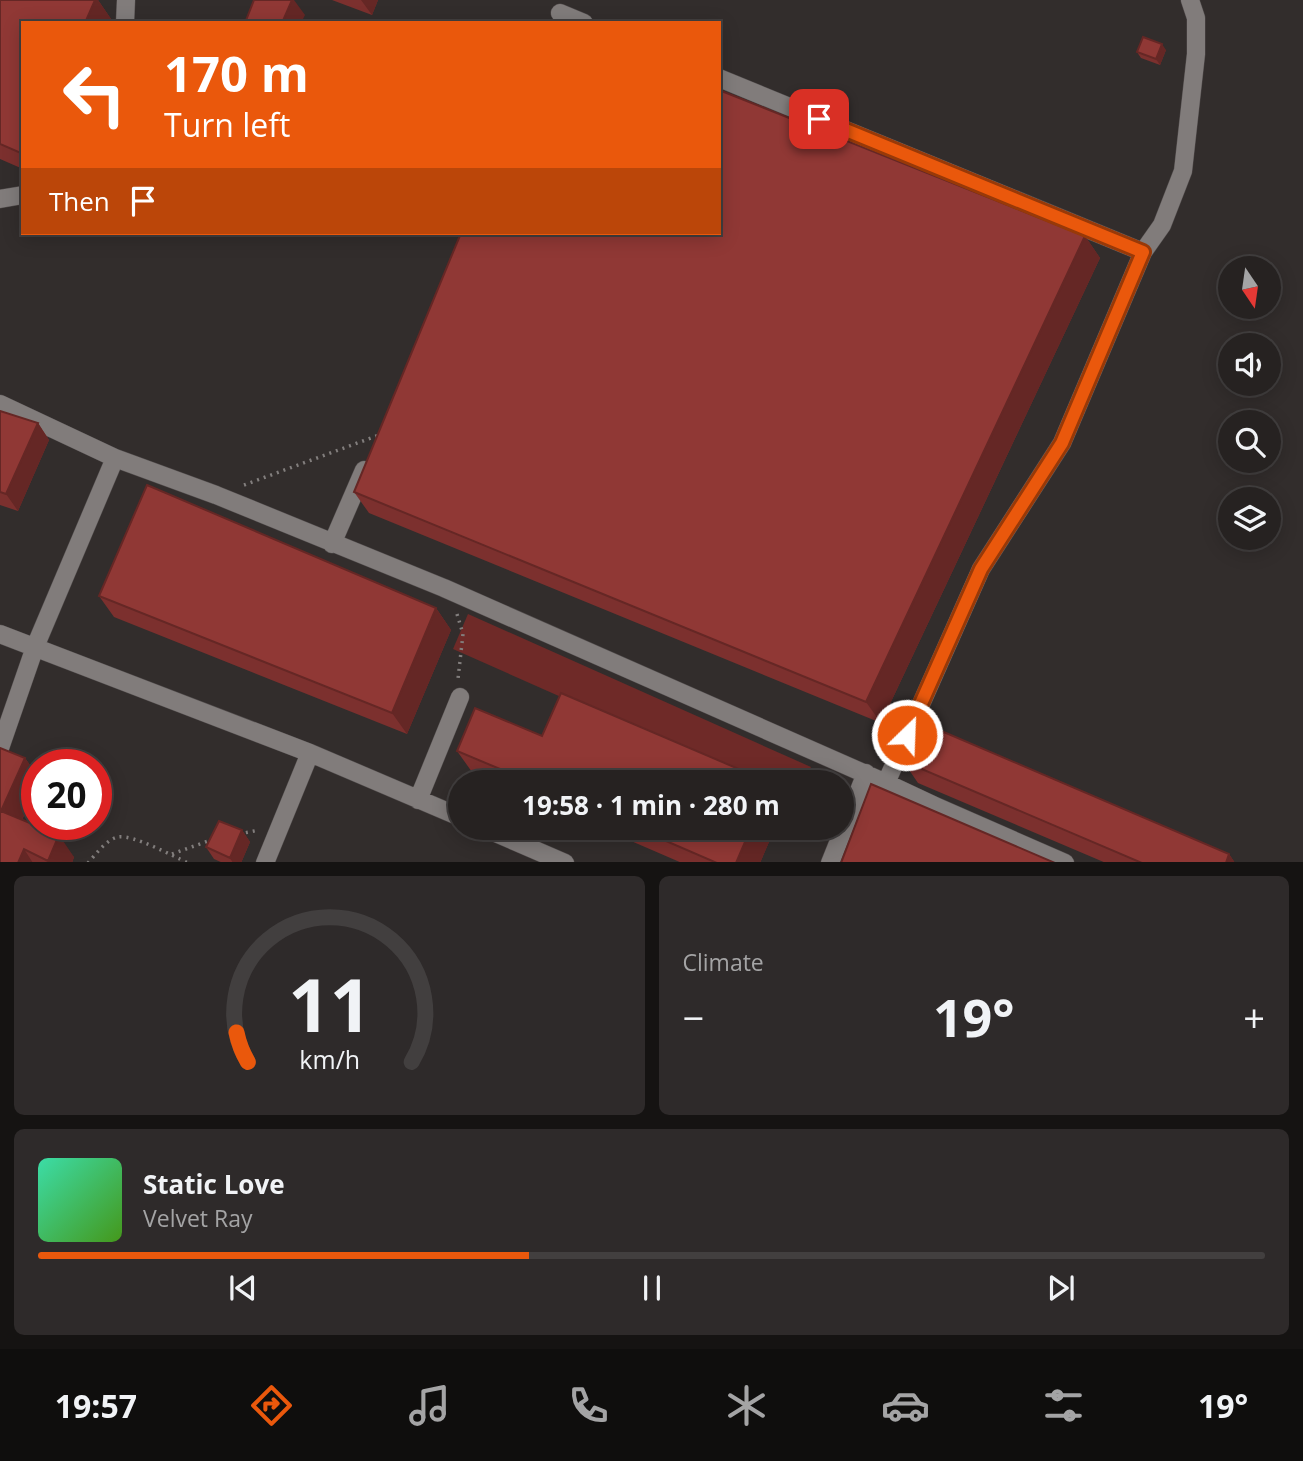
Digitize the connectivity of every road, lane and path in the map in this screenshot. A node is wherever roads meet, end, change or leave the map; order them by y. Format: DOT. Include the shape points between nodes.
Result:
graph roads {
  1 [pos="126,0"];
  2 [pos="1189,0"];
  3 [pos="560,12"];
  4 [pos="125,21"];
  5 [pos="580,21"];
  6 [pos="721,79"];
  7 [pos="21,195"];
  8 [pos="0,199"];
  9 [pos="1143,252"];
  10 [pos="0,404"];
  11 [pos="379,435"];
  12 [pos="115,458"];
  13 [pos="216,495"];
  14 [pos="332,544"];
  15 [pos="444,588"];
  16 [pos="0,634"];
  17 [pos="35,648"];
  18 [pos="460,697"];
  19 [pos="0,748"];
  20 [pos="310,753"];
  21 [pos="866,773"];
  22 [pos="886,783"];
  23 [pos="418,800"];
  24 [pos="448,812"];
  25 [pos="280,825"];
  26 [pos="230,836"];
  27 [pos="216,838"];
  28 [pos="512,840"];
  29 [pos="170,855"];
  30 [pos="89,862"];
  31 [pos="186,862"];
  32 [pos="265,862"];
  33 [pos="563,862"];
  34 [pos="830,862"];
  35 [pos="1063,862"];
  1 -- 4 [label="lane"];
  2 -- 9 [label="lane" via="1196,18 1196,54 1183,171 1162,225"];
  3 -- 5 [label="lane"];
  6 -- 9 [label="lane"];
  7 -- 8 [label="lane"];
  9 -- 22 [label="lane" via="1062,443 981,569"];
  10 -- 12 [label="lane"];
  11 -- 13 [label="path"];
  11 -- 14 [label="lane"];
  12 -- 13 [label="lane"];
  12 -- 17 [label="lane"];
  13 -- 14 [label="lane"];
  14 -- 15 [label="lane"];
  15 -- 18 [label="path" via="463,634"];
  15 -- 21 [label="lane"];
  16 -- 17 [label="lane"];
  17 -- 19 [label="lane"];
  17 -- 20 [label="lane"];
  18 -- 23 [label="lane"];
  20 -- 23 [label="lane"];
  20 -- 25 [label="lane"];
  21 -- 22 [label="lane"];
  21 -- 34 [label="lane"];
  22 -- 35 [label="lane"];
  23 -- 24 [label="lane"];
  25 -- 26 [label="path"];
  25 -- 32 [label="lane"];
  27 -- 29 [label="path"];
  28 -- 33 [label="lane"];
  29 -- 30 [label="path" via="120,836"];
  29 -- 31 [label="path"];
}
